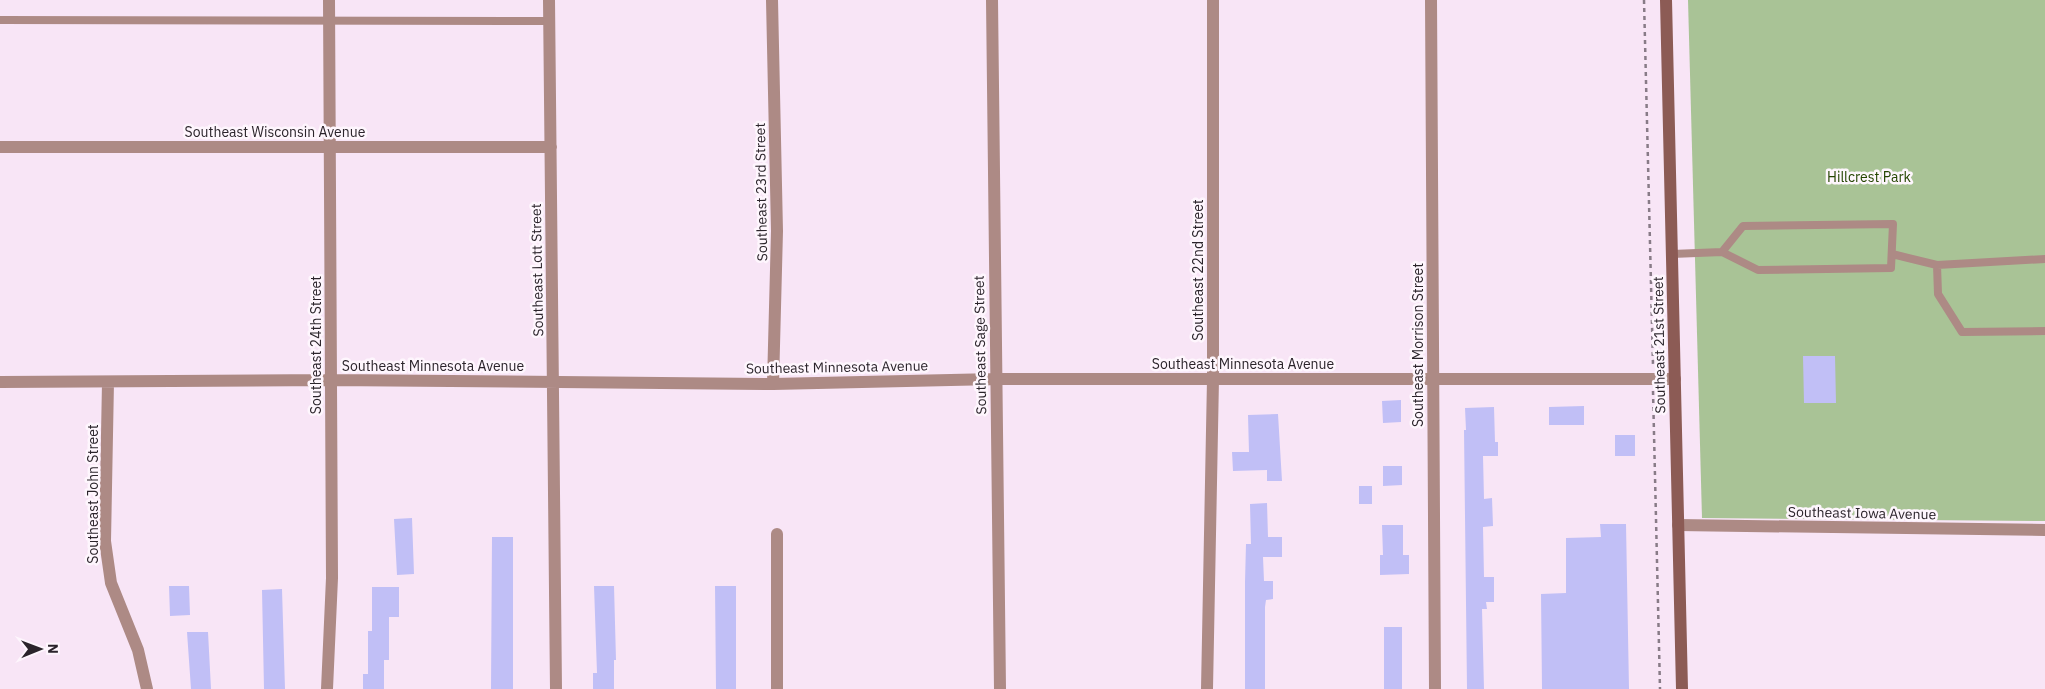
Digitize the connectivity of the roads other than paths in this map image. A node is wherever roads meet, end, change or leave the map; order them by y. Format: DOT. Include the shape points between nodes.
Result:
graph roads {
  1 [pos="329,0"];
  2 [pos="549,0"];
  3 [pos="772,0"];
  4 [pos="992,0"];
  5 [pos="1213,0"];
  6 [pos="1431,0"];
  7 [pos="1666,0"];
  8 [pos="0,20"];
  9 [pos="329,20"];
  10 [pos="549,21"];
  11 [pos="330,146"];
  12 [pos="0,147"];
  13 [pos="551,147"];
  14 [pos="1722,252"];
  15 [pos="1672,254"];
  16 [pos="1892,254"];
  17 [pos="2045,259"];
  18 [pos="1937,264"];
  19 [pos="2045,331"];
  20 [pos="995,379"];
  21 [pos="1213,379"];
  22 [pos="1675,379"];
  23 [pos="331,380"];
  24 [pos="1434,380"];
  25 [pos="553,381"];
  26 [pos="0,382"];
  27 [pos="108,382"];
  28 [pos="773,384"];
  29 [pos="1678,525"];
  30 [pos="2045,530"];
  31 [pos="777,534"];
  32 [pos="147,689"];
  33 [pos="327,689"];
  34 [pos="556,689"];
  35 [pos="777,689"];
  36 [pos="1000,689"];
  37 [pos="1207,689"];
  38 [pos="1435,689"];
  39 [pos="1682,689"];
  1 -- 9 [label="street, Southeast 24th Street"];
  2 -- 10 [label="street, Southeast Lott Street"];
  3 -- 28 [label="street, Southeast 23rd Street" via="778,231"];
  4 -- 20 [label="street, Southeast Sage Street"];
  5 -- 21 [label="street, Southeast 22nd Street"];
  6 -- 24 [label="street, Southeast Morrison Street"];
  7 -- 15 [label="main road, Southeast 21st Street"];
  8 -- 9 [label="lane"];
  9 -- 10 [label="lane"];
  9 -- 11 [label="street, Southeast 24th Street"];
  10 -- 13 [label="street, Southeast Lott Street"];
  11 -- 12 [label="street, Southeast Wisconsin Avenue"];
  11 -- 13 [label="street, Southeast Wisconsin Avenue"];
  11 -- 23 [label="street, Southeast 24th Street"];
  13 -- 25 [label="street, Southeast Lott Street"];
  14 -- 15 [label="lane"];
  14 -- 16 [label="lane" via="1758,270 1891,268"];
  14 -- 16 [label="lane" via="1743,226 1894,224"];
  15 -- 22 [label="main road, Southeast 21st Street"];
  16 -- 18 [label="lane"];
  17 -- 18 [label="lane"];
  18 -- 19 [label="lane" via="1938,294 1962,332"];
  20 -- 21 [label="street, Southeast Minnesota Avenue"];
  20 -- 28 [label="street, Southeast Minnesota Avenue"];
  20 -- 36 [label="street, Southeast Sage Street"];
  21 -- 24 [label="street, Southeast Minnesota Avenue"];
  21 -- 37 [label="street, Southeast 22nd Street"];
  22 -- 24 [label="street, Southeast Minnesota Avenue"];
  22 -- 29 [label="main road, Southeast 21st Street"];
  23 -- 25 [label="street, Southeast Minnesota Avenue"];
  23 -- 27 [label="street, Southeast Minnesota Avenue"];
  23 -- 33 [label="street, Southeast 24th Street" via="332,578"];
  24 -- 38 [label="street, Southeast Morrison Street"];
  25 -- 28 [label="street, Southeast Minnesota Avenue"];
  25 -- 34 [label="street, Southeast Lott Street"];
  26 -- 27 [label="street, Southeast Minnesota Avenue"];
  27 -- 32 [label="street, Southeast John Street" via="107,565 138,650"];
  29 -- 30 [label="street, Southeast Iowa Avenue"];
  29 -- 39 [label="main road, Southeast 21st Street"];
  31 -- 35 [label="street"];
}
